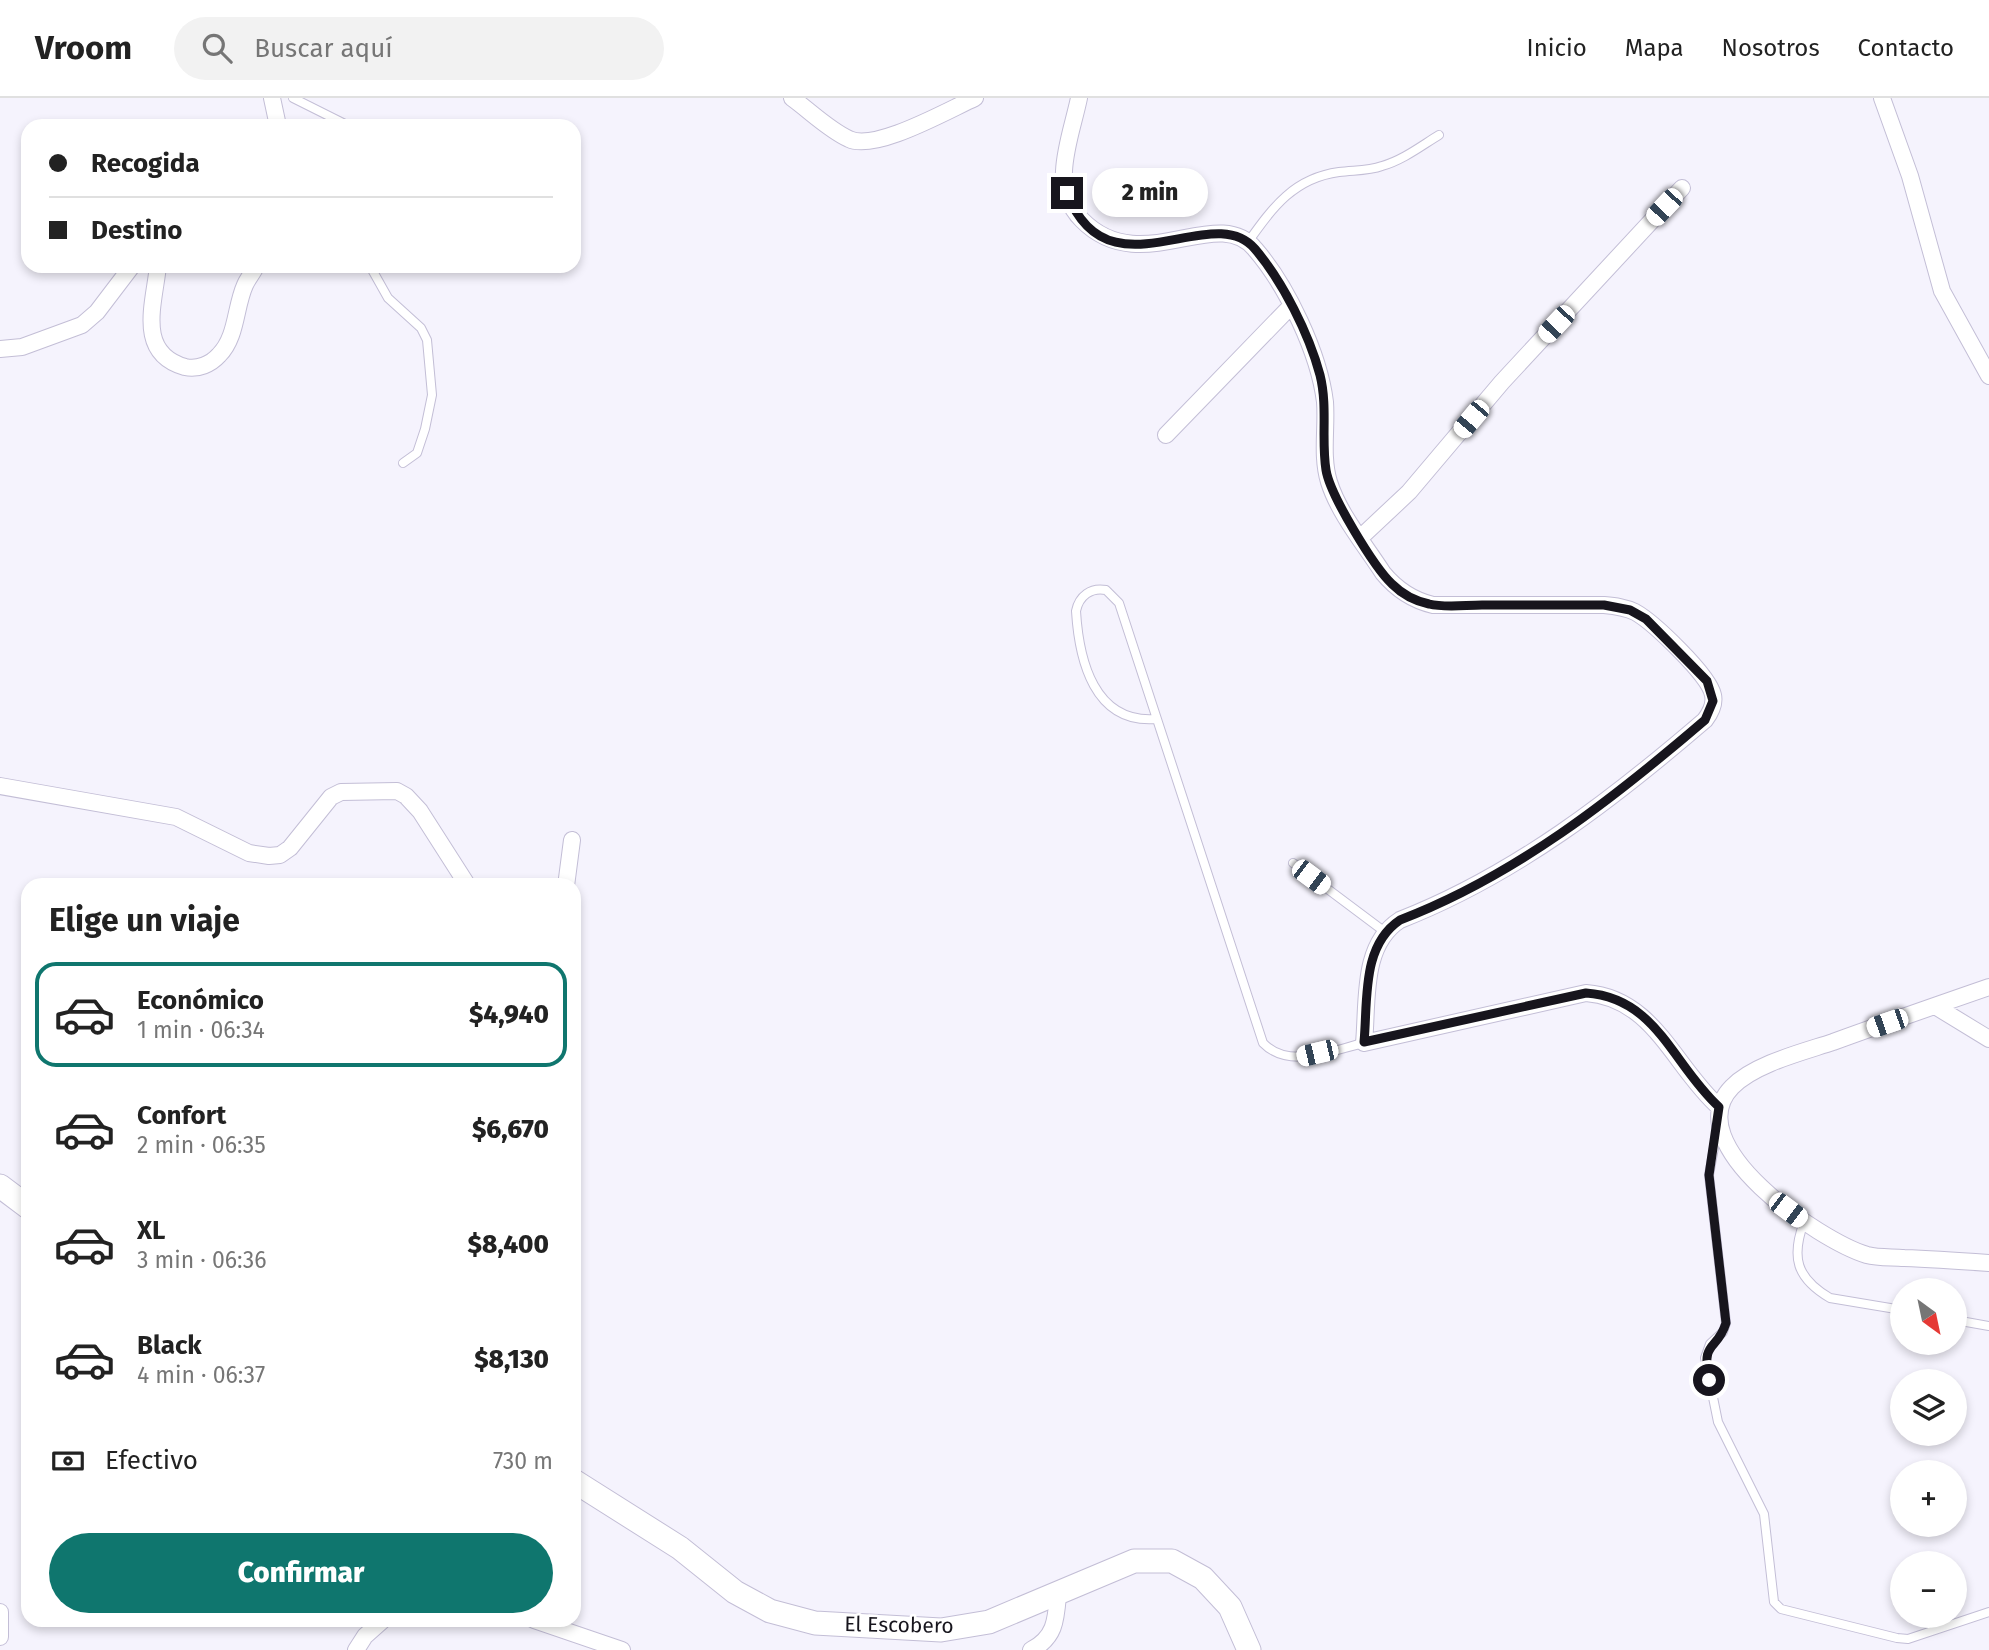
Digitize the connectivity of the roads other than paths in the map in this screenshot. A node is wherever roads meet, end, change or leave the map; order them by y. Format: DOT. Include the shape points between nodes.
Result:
graph roads {
  1 [pos="272,98"];
  2 [pos="293,98"];
  3 [pos="792,98"];
  4 [pos="975,98"];
  5 [pos="1079,98"];
  6 [pos="1882,98"];
  7 [pos="276,119"];
  8 [pos="335,119"];
  9 [pos="1439,135"];
  10 [pos="1682,188"];
  11 [pos="1248,242"];
  12 [pos="127,273"];
  13 [pos="157,273"];
  14 [pos="252,273"];
  15 [pos="374,273"];
  16 [pos="1291,306"];
  17 [pos="0,349"];
  18 [pos="1989,376"];
  19 [pos="1166,435"];
  20 [pos="403,463"];
  21 [pos="1360,538"];
  22 [pos="1156,719"];
  23 [pos="0,786"];
  24 [pos="572,840"];
  25 [pos="1293,863"];
  26 [pos="463,878"];
  27 [pos="567,878"];
  28 [pos="1385,932"];
  29 [pos="1989,988"];
  30 [pos="1935,1006"];
  31 [pos="1989,1040"];
  32 [pos="1364,1042"];
  33 [pos="1719,1107"];
  34 [pos="1719,1124"];
  35 [pos="0,1186"];
  36 [pos="21,1202"];
  37 [pos="1804,1222"];
  38 [pos="1989,1263"];
  39 [pos="1890,1308"];
  40 [pos="1967,1322"];
  41 [pos="1989,1326"];
  42 [pos="581,1485"];
  43 [pos="1058,1595"];
  44 [pos="0,1612"];
  45 [pos="1989,1612"];
  46 [pos="375,1627"];
  47 [pos="555,1627"];
  48 [pos="0,1637"];
  49 [pos="356,1650"];
  50 [pos="622,1650"];
  51 [pos="1031,1650"];
  52 [pos="1249,1650"];
  1 -- 7 [label="street"];
  2 -- 8 [label="lane"];
  3 -- 4 [label="street" via="848,139 865,142"];
  5 -- 11 [label="street" via="1065,182 1070,203 1084,223 1129,245 1218,233"];
  6 -- 18 [label="street" via="1910,176 1942,291"];
  9 -- 11 [label="lane" via="1392,163 1314,176 1301,183 1277,203"];
  10 -- 21 [label="street" via="1502,382 1409,492"];
  11 -- 16 [label="street"];
  12 -- 17 [label="street" via="82,325 22,347"];
  13 -- 14 [label="street" via="150,330 153,341 162,356 190,368 210,363 226,347"];
  15 -- 20 [label="lane" via="388,298 421,328 427,340 432,395 416,453"];
  16 -- 19 [label="street"];
  16 -- 21 [label="street" via="1321,379 1329,484"];
  21 -- 28 [label="street" via="1392,584 1433,606 1604,605 1630,610 1654,625 1707,681 1713,701 1705,720 1623,791 1517,861"];
  22 -- 22 [label="lane" via="1116,597 1106,590 1090,592 1079,601 1076,611 1089,680 1101,699 1120,712"];
  22 -- 32 [label="lane" via="1263,1044 1294,1058"];
  23 -- 26 [label="street" via="169,814 249,853 269,856 290,848 331,797 341,792 397,792 420,811"];
  24 -- 27 [label="street"];
  25 -- 28 [label="lane"];
  28 -- 32 [label="street" via="1373,954"];
  29 -- 30 [label="street"];
  30 -- 31 [label="street"];
  30 -- 33 [label="street" via="1769,1064 1732,1086"];
  32 -- 33 [label="street" via="1598,994 1643,1015 1697,1087"];
  33 -- 34 [label="street"];
  34 -- 37 [label="street" via="1727,1149 1741,1168"];
  34 -- 45 [label="lane" via="1709,1175 1726,1323 1705,1358 1718,1422 1764,1514 1774,1602 1781,1609 1908,1639"];
  35 -- 36 [label="main road"];
  37 -- 38 [label="street" via="1869,1255"];
  37 -- 39 [label="lane" via="1795,1256 1800,1269 1821,1292 1830,1298"];
  40 -- 41 [label="lane"];
  42 -- 43 [label="main road, El Escobero" via="680,1548 734,1592 770,1611 815,1623 941,1630 989,1622"];
  43 -- 51 [label="street" via="1056,1623 1049,1638"];
  43 -- 52 [label="main road, El Escobero" via="1134,1560 1172,1562 1203,1578 1230,1607"];
  44 -- 48 [label="street"];
  46 -- 49 [label="street"];
  47 -- 50 [label="street"];
}
